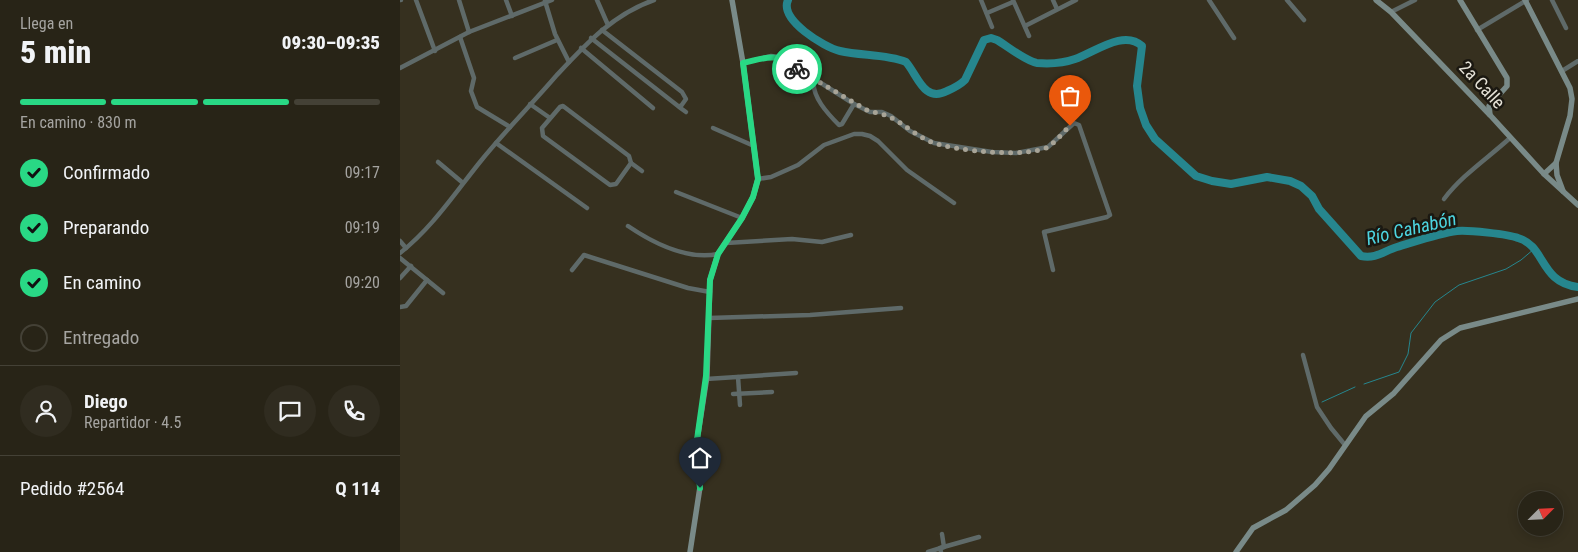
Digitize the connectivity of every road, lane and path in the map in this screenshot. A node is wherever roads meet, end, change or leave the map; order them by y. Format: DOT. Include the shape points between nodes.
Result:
graph roads {
  1 [pos="416,0"];
  2 [pos="459,0"];
  3 [pos="506,0"];
  4 [pos="552,0"];
  5 [pos="597,0"];
  6 [pos="654,0"];
  7 [pos="732,0"];
  8 [pos="981,0"];
  9 [pos="1053,0"];
  10 [pos="1076,0"];
  11 [pos="1209,0"];
  12 [pos="1287,0"];
  13 [pos="1376,0"];
  14 [pos="1415,0"];
  15 [pos="1460,0"];
  16 [pos="1526,0"];
  17 [pos="1552,0"];
  18 [pos="545,1"];
  19 [pos="1013,1"];
  20 [pos="1057,8"];
  21 [pos="1391,12"];
  22 [pos="987,13"];
  23 [pos="512,16"];
  24 [pos="1304,20"];
  25 [pos="608,24"];
  26 [pos="1025,26"];
  27 [pos="992,27"];
  28 [pos="1566,28"];
  29 [pos="602,30"];
  30 [pos="1477,30"];
  31 [pos="469,32"];
  32 [pos="1029,36"];
  33 [pos="460,37"];
  34 [pos="591,38"];
  35 [pos="1234,38"];
  36 [pos="557,40"];
  37 [pos="581,48"];
  38 [pos="435,51"];
  39 [pos="515,58"];
  40 [pos="1578,60"];
  41 [pos="569,62"];
  42 [pos="743,63"];
  43 [pos="400,68"];
  44 [pos="1562,71"];
  45 [pos="814,80"];
  46 [pos="530,104"];
  47 [pos="854,104"];
  48 [pos="679,107"];
  49 [pos="653,108"];
  50 [pos="686,112"];
  51 [pos="1490,115"];
  52 [pos="550,118"];
  53 [pos="510,127"];
  54 [pos="713,128"];
  55 [pos="1510,138"];
  56 [pos="496,143"];
  57 [pos="754,146"];
  58 [pos="438,162"];
  59 [pos="1556,163"];
  60 [pos="631,164"];
  61 [pos="642,171"];
  62 [pos="1544,174"];
  63 [pos="758,179"];
  64 [pos="463,183"];
  65 [pos="676,192"];
  66 [pos="1563,193"];
  67 [pos="1444,199"];
  68 [pos="954,203"];
  69 [pos="1578,205"];
  70 [pos="587,208"];
  71 [pos="742,218"];
  72 [pos="628,226"];
  73 [pos="851,235"];
  74 [pos="400,241"];
  75 [pos="726,243"];
  76 [pos="406,248"];
  77 [pos="400,253"];
  78 [pos="718,254"];
  79 [pos="400,258"];
  80 [pos="411,266"];
  81 [pos="572,270"];
  82 [pos="1053,270"];
  83 [pos="400,278"];
  84 [pos="428,280"];
  85 [pos="710,292"];
  86 [pos="443,294"];
  87 [pos="1578,299"];
  88 [pos="400,307"];
  89 [pos="901,308"];
  90 [pos="709,318"];
  91 [pos="1303,355"];
  92 [pos="796,374"];
  93 [pos="738,376"];
  94 [pos="706,379"];
  95 [pos="772,392"];
  96 [pos="733,394"];
  97 [pos="739,394"];
  98 [pos="740,405"];
  99 [pos="1345,445"];
  100 [pos="942,534"];
  101 [pos="979,537"];
  102 [pos="942,550"];
  103 [pos="690,552"];
  104 [pos="928,552"];
  105 [pos="1236,552"];
  1 -- 38 [label="street"];
  2 -- 31 [label="street"];
  3 -- 23 [label="street"];
  4 -- 18 [label="street"];
  5 -- 25 [label="street"];
  6 -- 25 [label="street"];
  7 -- 42 [label="main road"];
  8 -- 22 [label="street"];
  9 -- 20 [label="street"];
  10 -- 20 [label="street"];
  11 -- 35 [label="street"];
  12 -- 24 [label="street"];
  13 -- 21 [label="main road, 2a Calle"];
  14 -- 21 [label="street"];
  15 -- 30 [label="main road"];
  16 -- 30 [label="street"];
  16 -- 44 [label="main road"];
  17 -- 28 [label="street"];
  18 -- 23 [label="street"];
  18 -- 36 [label="street"];
  19 -- 22 [label="street"];
  19 -- 26 [label="street"];
  20 -- 26 [label="street"];
  21 -- 51 [label="main road, 2a Calle"];
  22 -- 27 [label="street"];
  23 -- 31 [label="street"];
  25 -- 29 [label="street"];
  26 -- 32 [label="street"];
  29 -- 34 [label="street"];
  29 -- 48 [label="street" via="682,92 686,99"];
  30 -- 51 [label="main road" via="1507,78 1507,86 1489,106"];
  31 -- 33 [label="street"];
  33 -- 38 [label="street"];
  33 -- 53 [label="street" via="474,78 471,91 477,107"];
  34 -- 37 [label="street"];
  34 -- 48 [label="street"];
  36 -- 39 [label="street"];
  36 -- 41 [label="street"];
  37 -- 41 [label="street"];
  37 -- 49 [label="street"];
  38 -- 43 [label="street"];
  40 -- 44 [label="street"];
  41 -- 46 [label="street"];
  42 -- 45 [label="street" via="771,56 780,58"];
  42 -- 57 [label="main road"];
  44 -- 59 [label="main road" via="1570,88 1572,103"];
  45 -- 47 [label="street"];
  45 -- 47 [label="street" via="813,90 839,125 847,119"];
  46 -- 52 [label="street"];
  46 -- 53 [label="street"];
  47 -- 82 [label="street" via="870,112 891,116 910,131 934,143 992,152 1016,153 1048,147 1074,123 1079,125 1110,215 1044,232"];
  48 -- 50 [label="street"];
  51 -- 55 [label="main road, 2a Calle"];
  52 -- 60 [label="street" via="560,107 566,108 629,156"];
  52 -- 60 [label="street" via="542,128 543,136 610,185 616,184"];
  53 -- 56 [label="street"];
  54 -- 57 [label="street"];
  55 -- 62 [label="main road, 2a Calle"];
  55 -- 67 [label="street" via="1461,179"];
  56 -- 64 [label="street"];
  56 -- 70 [label="street"];
  57 -- 63 [label="main road"];
  58 -- 64 [label="street"];
  59 -- 62 [label="main road"];
  59 -- 66 [label="main road"];
  60 -- 61 [label="street"];
  62 -- 66 [label="main road, 2a Calle"];
  63 -- 68 [label="street" via="798,165 824,144 862,134 878,141 907,170"];
  63 -- 71 [label="main road"];
  64 -- 76 [label="street" via="424,233"];
  65 -- 71 [label="street"];
  66 -- 69 [label="main road, 2a Calle"];
  71 -- 75 [label="main road"];
  72 -- 78 [label="street" via="649,239 683,252 700,256"];
  73 -- 75 [label="street" via="822,242 792,239"];
  74 -- 76 [label="street"];
  75 -- 78 [label="main road"];
  76 -- 77 [label="street"];
  78 -- 85 [label="main road"];
  79 -- 80 [label="street"];
  80 -- 83 [label="street"];
  80 -- 84 [label="street"];
  81 -- 85 [label="street" via="584,255"];
  84 -- 86 [label="street"];
  84 -- 88 [label="street" via="406,306"];
  85 -- 90 [label="main road"];
  87 -- 99 [label="main road" via="1450,333 1394,393 1366,416"];
  89 -- 90 [label="street"];
  90 -- 94 [label="main road"];
  91 -- 99 [label="street" via="1317,407"];
  92 -- 93 [label="street"];
  93 -- 94 [label="street"];
  93 -- 97 [label="street"];
  94 -- 103 [label="main road" via="696,447 700,488"];
  95 -- 97 [label="street"];
  96 -- 97 [label="street"];
  97 -- 98 [label="street"];
  99 -- 105 [label="main road" via="1315,486 1286,510 1253,528"];
  100 -- 102 [label="street"];
  101 -- 102 [label="street"];
  102 -- 104 [label="street"];
}
